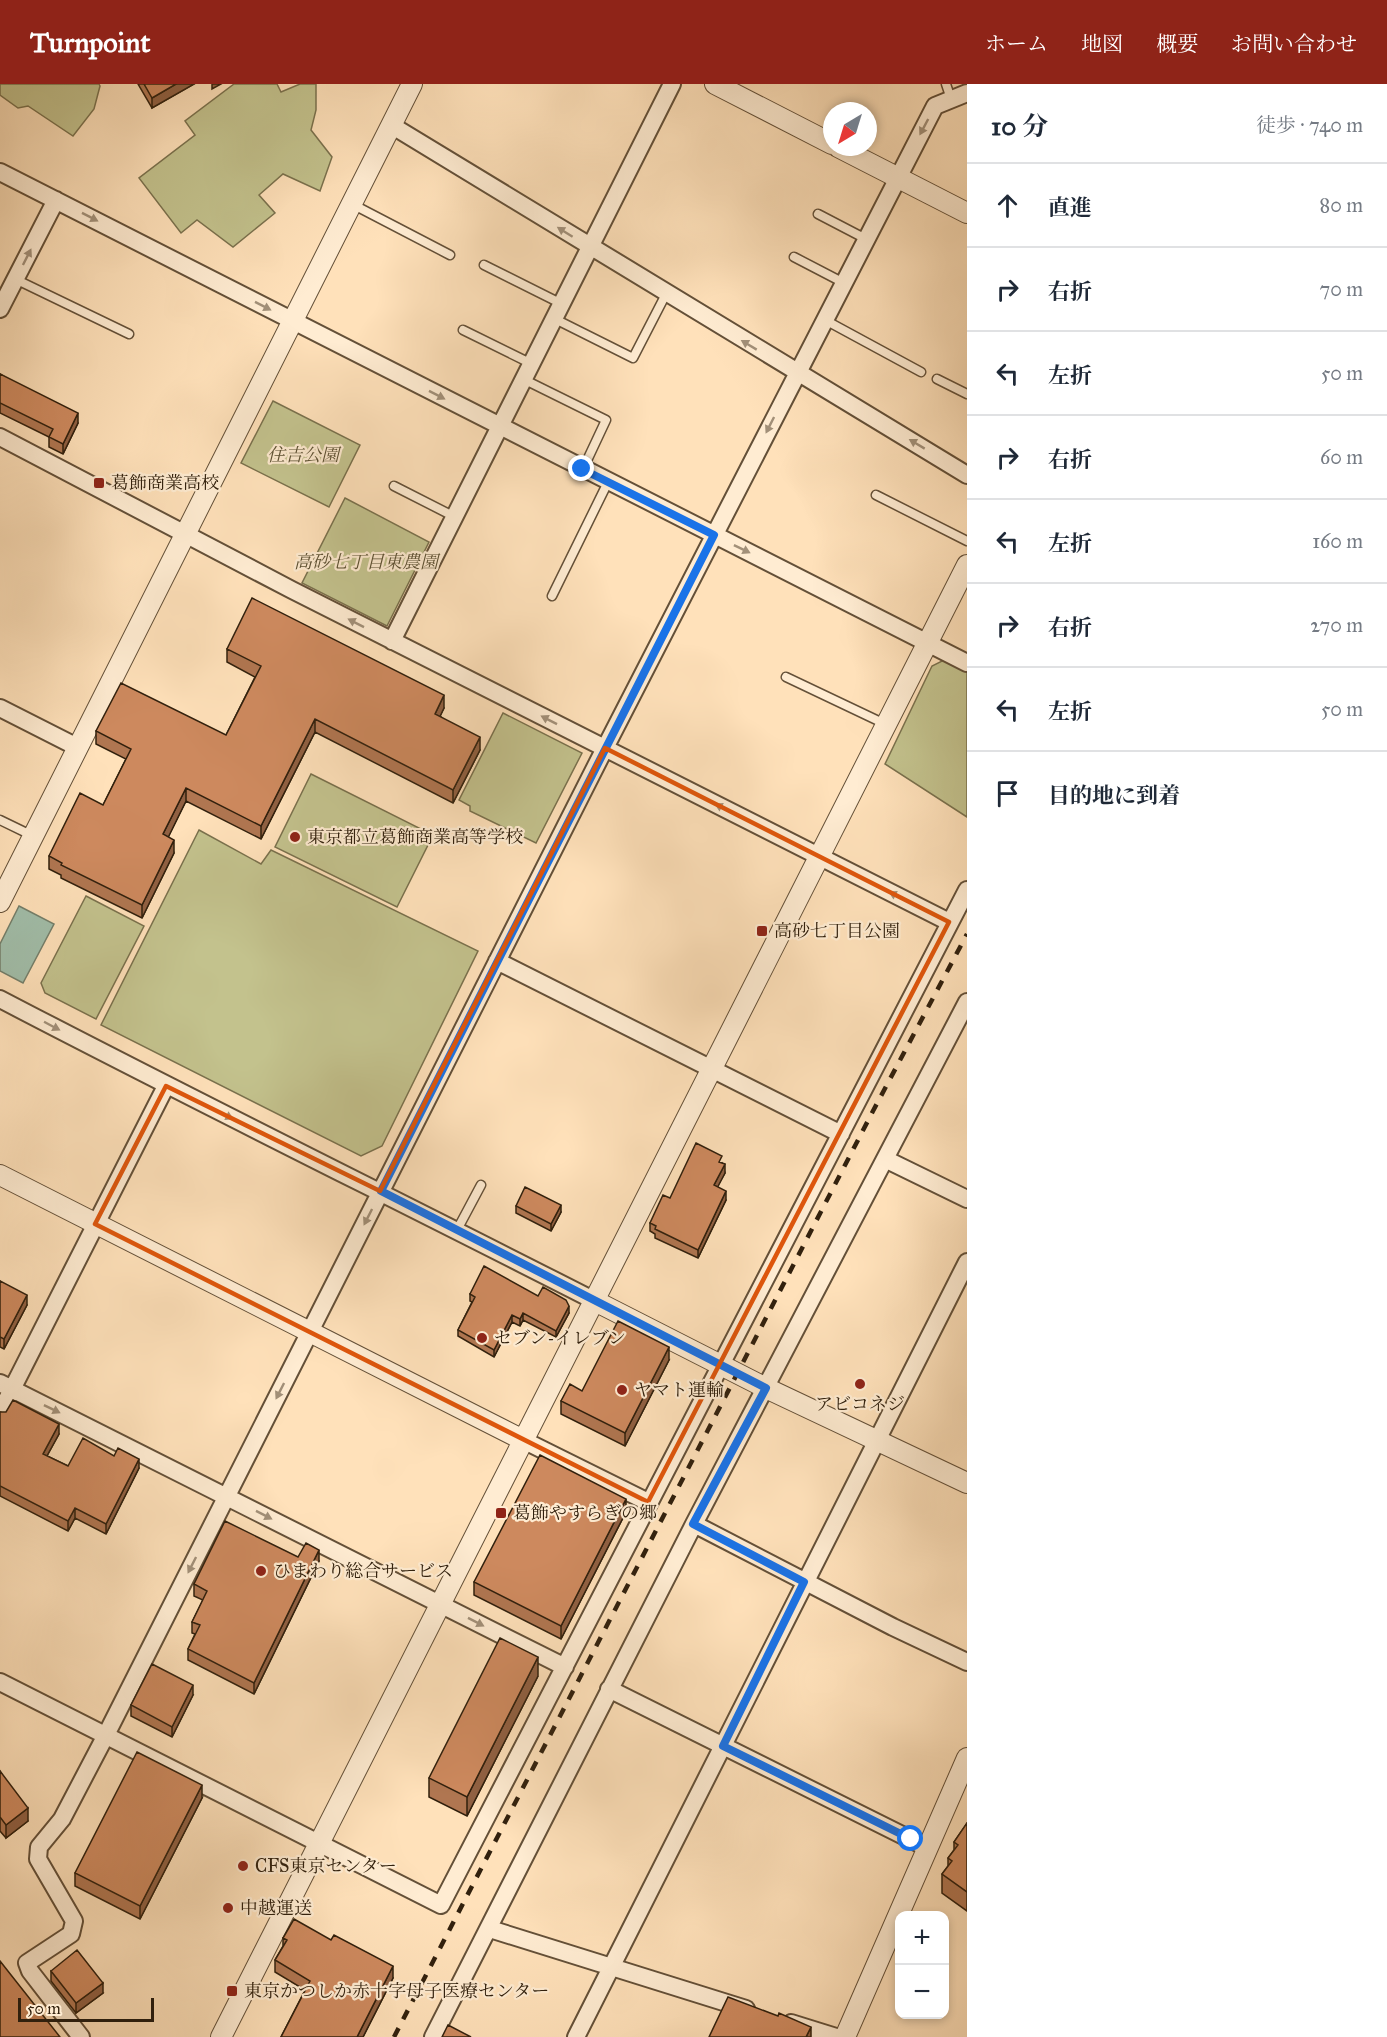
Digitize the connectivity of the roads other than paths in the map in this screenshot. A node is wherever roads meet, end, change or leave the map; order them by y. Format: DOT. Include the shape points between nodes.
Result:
graph roads {
  1 [pos="412,84"];
  2 [pos="672,84"];
  3 [pos="715,84"];
  4 [pos="955,92"];
  5 [pos="391,125"];
  6 [pos="823,139"];
  7 [pos="855,156"];
  8 [pos="0,172"];
  9 [pos="897,178"];
  10 [pos="56,200"];
  11 [pos="351,204"];
  12 [pos="967,213"];
  13 [pos="818,214"];
  14 [pos="866,239"];
  15 [pos="590,248"];
  16 [pos="450,255"];
  17 [pos="794,257"];
  18 [pos="484,265"];
  19 [pos="15,279"];
  20 [pos="844,283"];
  21 [pos="666,294"];
  22 [pos="0,309"];
  23 [pos="559,312"];
  24 [pos="825,320"];
  25 [pos="294,322"];
  26 [pos="463,330"];
  27 [pos="129,334"];
  28 [pos="533,364"];
  29 [pos="921,372"];
  30 [pos="796,373"];
  31 [pos="938,379"];
  32 [pos="525,380"];
  33 [pos="967,394"];
  34 [pos="500,428"];
  35 [pos="1,441"];
  36 [pos="582,469"];
  37 [pos="967,475"];
  38 [pos="608,482"];
  39 [pos="394,486"];
  40 [pos="876,495"];
  41 [pos="454,517"];
  42 [pos="185,534"];
  43 [pos="714,535"];
  44 [pos="967,541"];
  45 [pos="967,565"];
  46 [pos="552,596"];
  47 [pos="392,641"];
  48 [pos="927,642"];
  49 [pos="967,663"];
  50 [pos="786,677"];
  51 [pos="0,708"];
  52 [pos="886,724"];
  53 [pos="77,747"];
  54 [pos="605,748"];
  55 [pos="0,820"];
  56 [pos="33,836"];
  57 [pos="819,857"];
  58 [pos="967,890"];
  59 [pos="0,900"];
  60 [pos="950,922"];
  61 [pos="497,961"];
  62 [pos="0,999"];
  63 [pos="967,1002"];
  64 [pos="711,1069"];
  65 [pos="166,1086"];
  66 [pos="841,1134"];
  67 [pos="887,1160"];
  68 [pos="0,1175"];
  69 [pos="481,1185"];
  70 [pos="381,1191"];
  71 [pos="967,1199"];
  72 [pos="95,1224"];
  73 [pos="457,1230"];
  74 [pos="967,1262"];
  75 [pos="595,1301"];
  76 [pos="309,1332"];
  77 [pos="720,1365"];
  78 [pos="6,1386"];
  79 [pos="766,1388"];
  80 [pos="0,1413"];
  81 [pos="523,1440"];
  82 [pos="875,1440"];
  83 [pos="967,1483"];
  84 [pos="226,1496"];
  85 [pos="648,1502"];
  86 [pos="693,1524"];
  87 [pos="804,1582"];
  88 [pos="441,1605"];
  89 [pos="967,1662"];
  90 [pos="565,1667"];
  91 [pos="0,1682"];
  92 [pos="609,1689"];
  93 [pos="106,1735"];
  94 [pos="723,1746"];
  95 [pos="967,1758"];
  96 [pos="320,1843"];
  97 [pos="926,1847"];
  98 [pos="490,1929"];
  99 [pos="612,1966"];
  100 [pos="758,2012"];
  101 [pos="780,2019"];
  102 [pos="81,2037"];
  103 [pos="221,2037"];
  104 [pos="433,2037"];
  105 [pos="576,2037"];
  106 [pos="836,2037"];
  107 [pos="845,2037"];
  1 -- 5 [label="street"];
  2 -- 15 [label="street"];
  3 -- 6 [label="street"];
  4 -- 9 [label="street, one-way" via="934,106"];
  5 -- 11 [label="street"];
  15 -- 5 [label="street, one-way"];
  7 -- 9 [label="street"];
  8 -- 10 [label="street"];
  9 -- 12 [label="street"];
  9 -- 14 [label="street"];
  19 -- 10 [label="street, one-way"];
  10 -- 25 [label="street, one-way"];
  11 -- 16 [label="lane"];
  11 -- 25 [label="street"];
  13 -- 14 [label="lane"];
  14 -- 20 [label="street"];
  15 -- 21 [label="street"];
  15 -- 23 [label="street"];
  17 -- 20 [label="lane"];
  18 -- 23 [label="lane"];
  19 -- 22 [label="street"];
  19 -- 27 [label="lane"];
  20 -- 24 [label="street"];
  21 -- 23 [label="lane" via="633,358"];
  30 -- 21 [label="street, one-way"];
  23 -- 28 [label="street"];
  24 -- 29 [label="lane"];
  24 -- 30 [label="street"];
  25 -- 34 [label="street, one-way"];
  25 -- 42 [label="street"];
  26 -- 28 [label="lane"];
  28 -- 32 [label="street"];
  37 -- 30 [label="street, one-way"];
  30 -- 43 [label="street, one-way"];
  31 -- 33 [label="lane"];
  32 -- 34 [label="street"];
  32 -- 36 [label="lane" via="606,420"];
  34 -- 36 [label="street"];
  34 -- 41 [label="street"];
  35 -- 42 [label="street"];
  36 -- 38 [label="street"];
  38 -- 43 [label="street"];
  38 -- 46 [label="lane"];
  39 -- 41 [label="lane"];
  40 -- 44 [label="lane"];
  41 -- 47 [label="street"];
  47 -- 42 [label="street, one-way"];
  42 -- 53 [label="street"];
  43 -- 48 [label="street, one-way"];
  43 -- 54 [label="street"];
  45 -- 48 [label="street"];
  54 -- 47 [label="street, one-way"];
  48 -- 49 [label="street"];
  48 -- 52 [label="street"];
  50 -- 52 [label="lane"];
  51 -- 53 [label="street"];
  52 -- 57 [label="street"];
  53 -- 56 [label="street"];
  57 -- 54 [label="street, one-way"];
  54 -- 61 [label="street"];
  55 -- 56 [label="lane"];
  56 -- 59 [label="street"];
  60 -- 57 [label="street, one-way"];
  57 -- 64 [label="street"];
  58 -- 60 [label="street"];
  60 -- 66 [label="street"];
  61 -- 64 [label="street"];
  61 -- 70 [label="street"];
  62 -- 65 [label="street, one-way"];
  63 -- 67 [label="street"];
  64 -- 66 [label="street"];
  64 -- 75 [label="street"];
  65 -- 70 [label="street, one-way"];
  65 -- 72 [label="street"];
  66 -- 77 [label="street"];
  67 -- 71 [label="street"];
  67 -- 79 [label="street"];
  68 -- 72 [label="street"];
  69 -- 73 [label="lane"];
  70 -- 73 [label="street"];
  70 -- 76 [label="street, one-way"];
  72 -- 76 [label="street"];
  72 -- 78 [label="street"];
  73 -- 75 [label="street"];
  74 -- 82 [label="street"];
  75 -- 77 [label="street"];
  75 -- 81 [label="street"];
  76 -- 81 [label="street"];
  76 -- 84 [label="street, one-way"];
  77 -- 79 [label="street"];
  77 -- 85 [label="street"];
  78 -- 80 [label="street"];
  78 -- 84 [label="street, one-way"];
  79 -- 82 [label="street"];
  79 -- 86 [label="street"];
  81 -- 85 [label="street"];
  81 -- 88 [label="street"];
  82 -- 83 [label="street"];
  82 -- 87 [label="street"];
  84 -- 88 [label="street, one-way"];
  84 -- 93 [label="street, one-way"];
  85 -- 90 [label="street"];
  86 -- 87 [label="street"];
  86 -- 92 [label="street"];
  87 -- 89 [label="street"];
  87 -- 94 [label="street"];
  88 -- 90 [label="street, one-way"];
  88 -- 96 [label="street"];
  90 -- 96 [label="street" via="441,1905"];
  91 -- 93 [label="street"];
  92 -- 94 [label="street"];
  92 -- 98 [label="street"];
  93 -- 96 [label="street"];
  93 -- 102 [label="street" via="62,1819 39,1847 38,1859 74,1922 70,1934 27,1963"];
  94 -- 97 [label="street"];
  94 -- 99 [label="street"];
  95 -- 97 [label="street"];
  96 -- 103 [label="street"];
  97 -- 107 [label="street"];
  98 -- 99 [label="street"];
  98 -- 104 [label="street"];
  99 -- 100 [label="street"];
  99 -- 105 [label="street"];
  101 -- 106 [label="street"];
}
